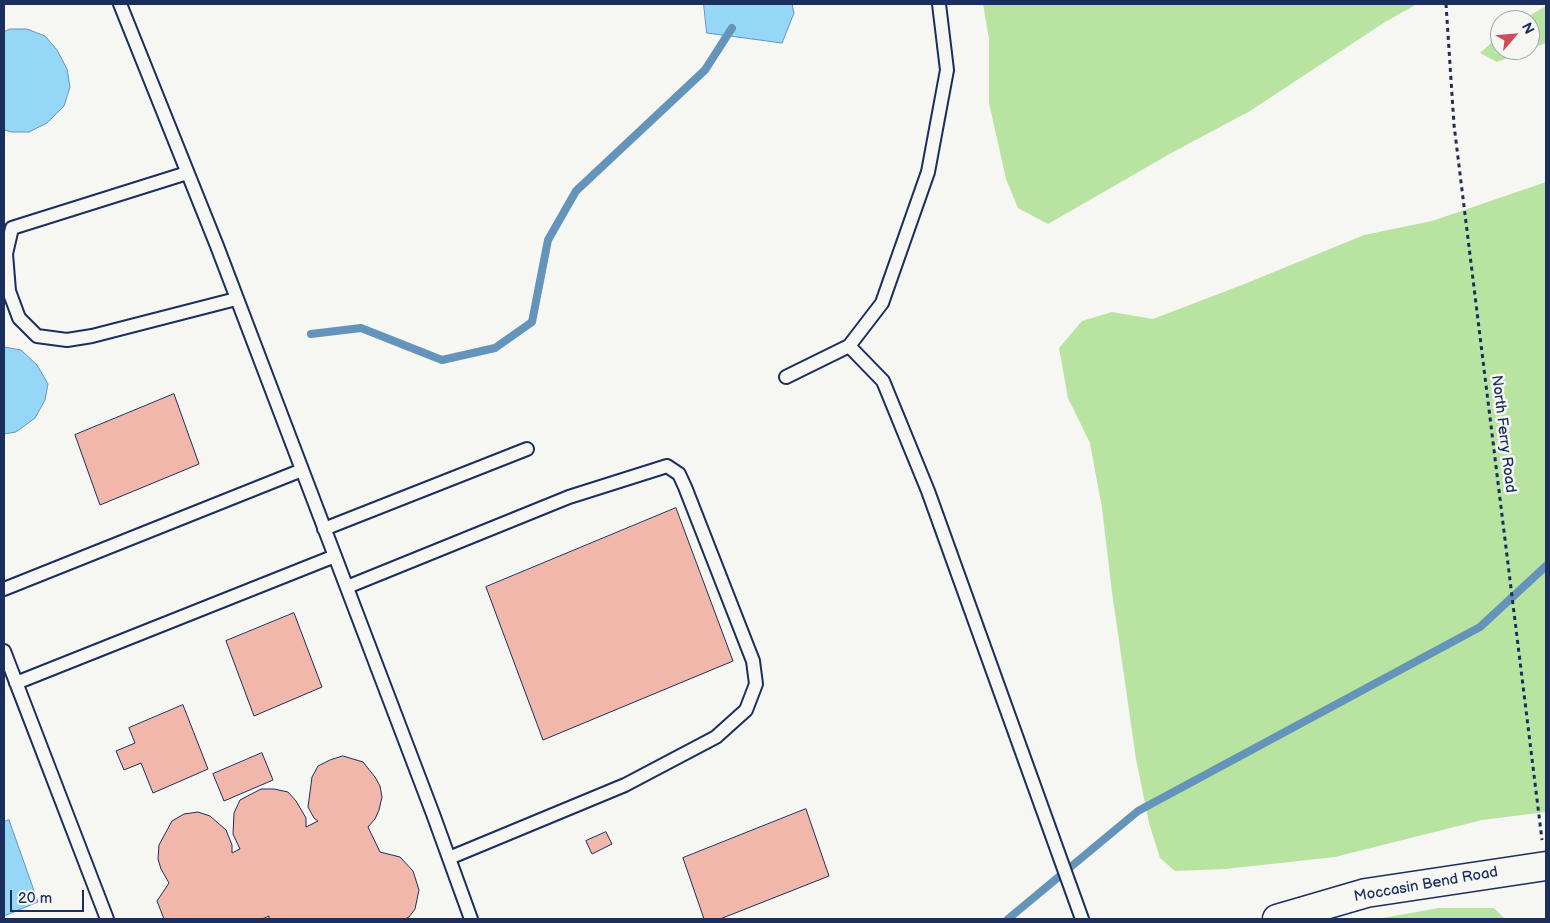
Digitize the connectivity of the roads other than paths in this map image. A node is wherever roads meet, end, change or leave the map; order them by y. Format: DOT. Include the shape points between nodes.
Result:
graph roads {
  1 [pos="120,4"];
  2 [pos="939,4"];
  3 [pos="187,174"];
  4 [pos="236,298"];
  5 [pos="849,346"];
  6 [pos="786,377"];
  7 [pos="527,449"];
  8 [pos="302,470"];
  9 [pos="324,528"];
  10 [pos="335,556"];
  11 [pos="347,587"];
  12 [pos="4,589"];
  13 [pos="4,651"];
  14 [pos="16,683"];
  15 [pos="449,858"];
  16 [pos="1546,868"];
  17 [pos="107,919"];
  18 [pos="471,919"];
  19 [pos="1082,919"];
  20 [pos="1278,919"];
  1 -- 3 [label="lane"];
  2 -- 5 [label="lane" via="947,70 928,172 882,303"];
  3 -- 4 [label="lane"];
  3 -- 4 [label="lane" via="12,228 6,254 9,291 19,318 37,336 67,340"];
  4 -- 8 [label="lane"];
  5 -- 6 [label="lane"];
  5 -- 19 [label="lane" via="883,381 928,491"];
  7 -- 9 [label="lane"];
  8 -- 9 [label="lane"];
  8 -- 12 [label="lane"];
  9 -- 10 [label="lane"];
  10 -- 11 [label="lane"];
  10 -- 14 [label="lane"];
  11 -- 15 [label="lane"];
  11 -- 15 [label="lane" via="569,497 667,466 679,474 753,661 756,684 746,710 716,737 625,785"];
  13 -- 14 [label="lane"];
  14 -- 17 [label="lane"];
  15 -- 18 [label="lane"];
  16 -- 20 [label="main road, Moccasin Bend Road" via="1366,893"];
}
